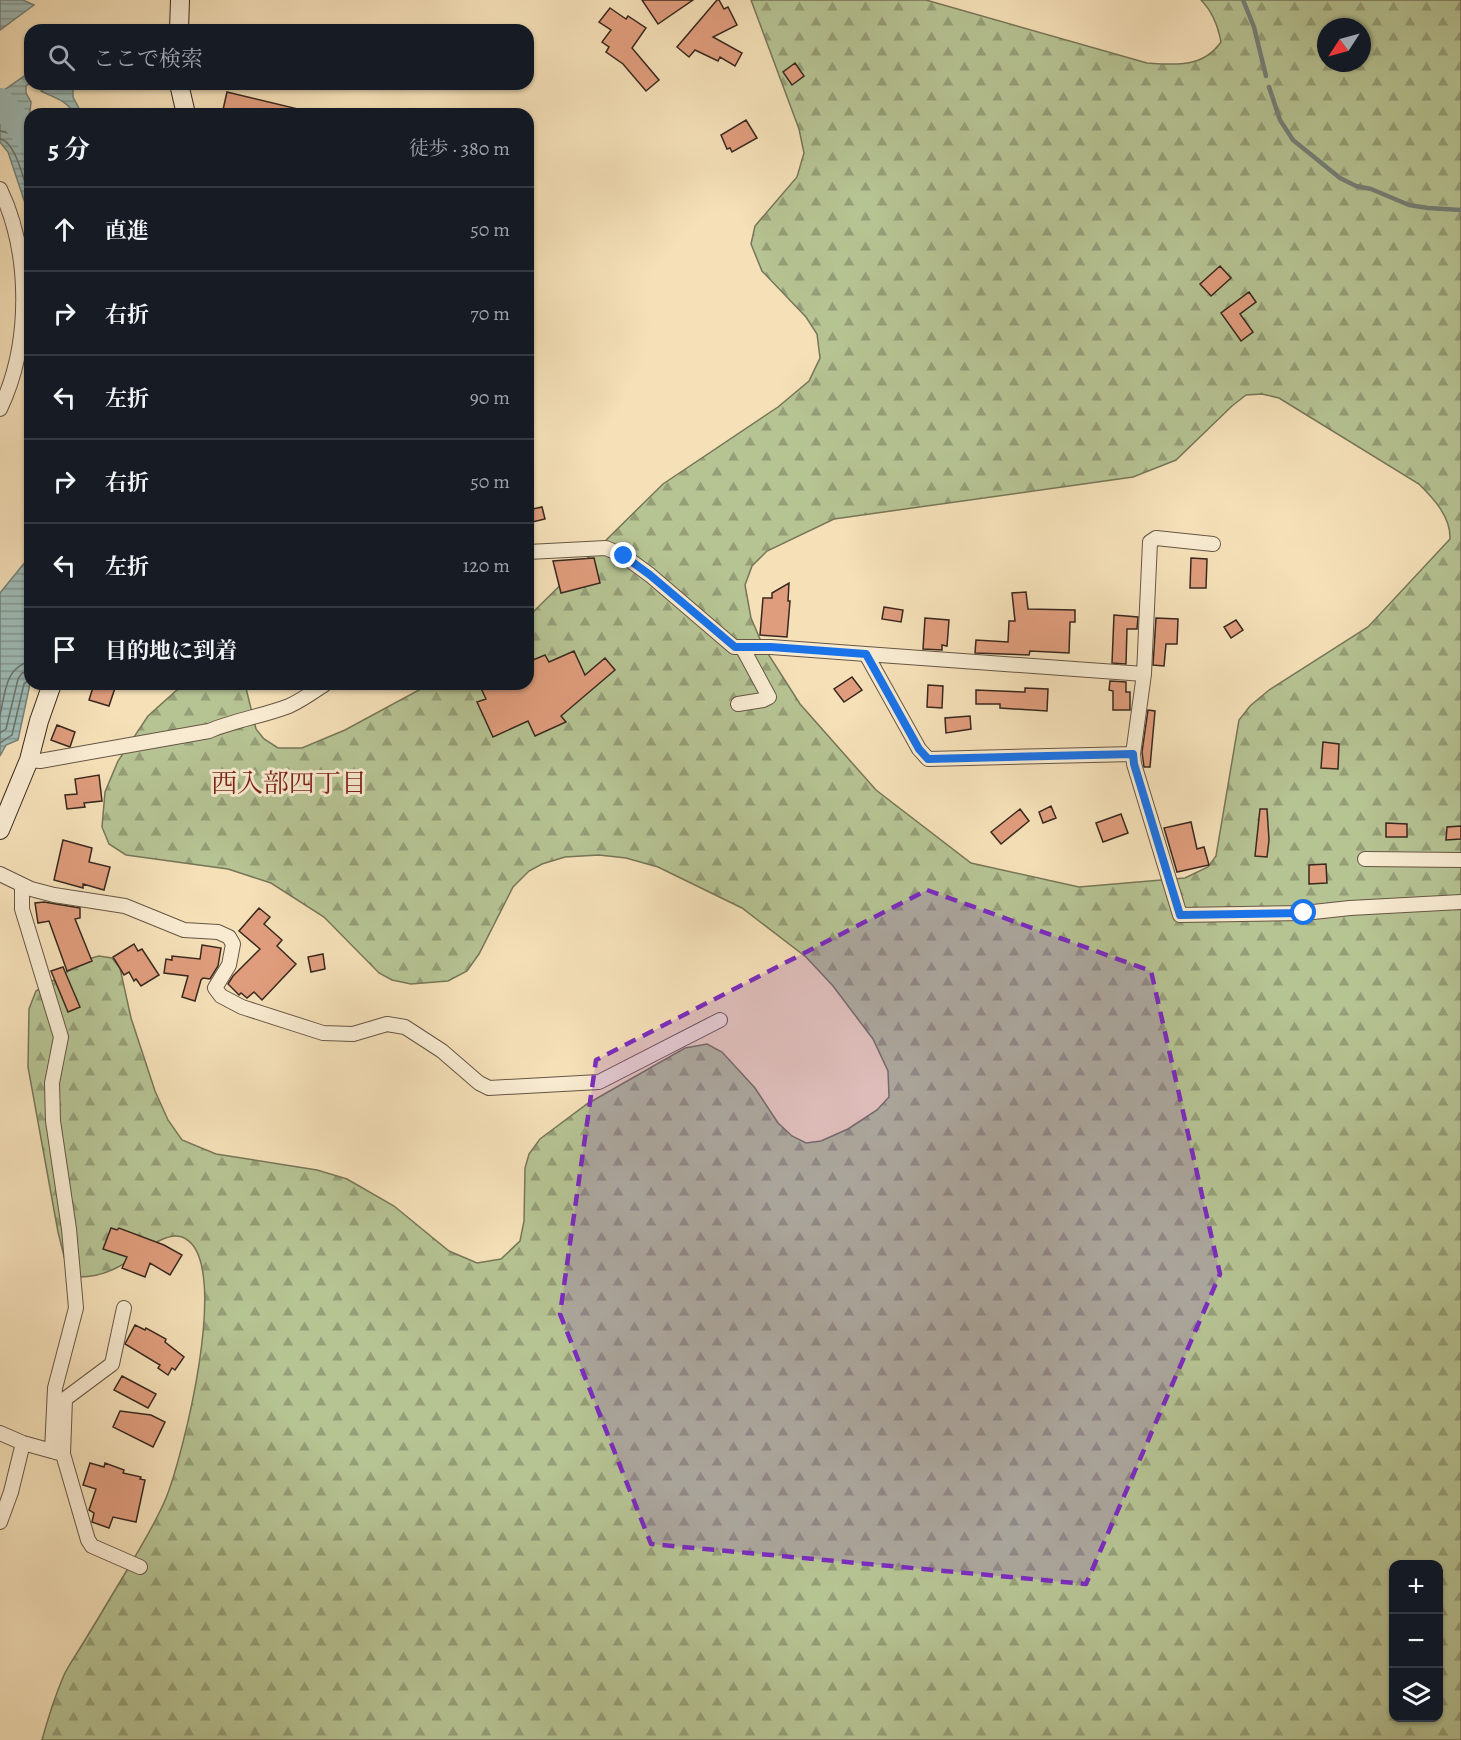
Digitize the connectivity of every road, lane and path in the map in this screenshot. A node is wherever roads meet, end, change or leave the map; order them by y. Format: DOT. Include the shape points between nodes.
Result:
graph roads {
  1 [pos="180,0"];
  2 [pos="179,24"];
  3 [pos="180,90"];
  4 [pos="185,108"];
  5 [pos="0,189"];
  6 [pos="0,409"];
  7 [pos="1213,544"];
  8 [pos="534,552"];
  9 [pos="742,647"];
  10 [pos="866,654"];
  11 [pos="1144,674"];
  12 [pos="50,690"];
  13 [pos="316,690"];
  14 [pos="738,704"];
  15 [pos="1133,754"];
  16 [pos="29,760"];
  17 [pos="0,830"];
  18 [pos="1365,859"];
  19 [pos="1461,860"];
  20 [pos="0,874"];
  21 [pos="22,885"];
  22 [pos="1461,902"];
  23 [pos="720,1020"];
  24 [pos="124,1308"];
  25 [pos="0,1433"];
  26 [pos="23,1443"];
  27 [pos="58,1453"];
  28 [pos="0,1522"];
  29 [pos="140,1566"];
  1 -- 2 [label="main road"];
  3 -- 4 [label="main road"];
  5 -- 6 [label="street" via="20,254 24,294 9,391"];
  7 -- 11 [label="street" via="1156,538 1150,542"];
  8 -- 9 [label="street" via="606,548 624,556 735,647"];
  9 -- 10 [label="street"];
  9 -- 14 [label="street" via="769,697"];
  10 -- 11 [label="street"];
  10 -- 15 [label="street" via="928,759"];
  11 -- 15 [label="street"];
  12 -- 16 [label="main road"];
  13 -- 16 [label="street" via="288,706 209,731"];
  15 -- 22 [label="street" via="1180,915 1304,913"];
  16 -- 17 [label="main road"];
  18 -- 19 [label="street"];
  20 -- 21 [label="street"];
  21 -- 23 [label="street" via="54,895 125,906 184,930 218,932 233,944 229,965 215,988 220,996 323,1033 353,1034 387,1024 405,1027 489,1088 599,1083"];
  21 -- 27 [label="street" via="22,909 61,1037 52,1083 53,1121 76,1308 55,1388"];
  24 -- 27 [label="street" via="112,1364 65,1399"];
  25 -- 26 [label="street"];
  26 -- 27 [label="street"];
  26 -- 28 [label="street"];
  27 -- 29 [label="street" via="88,1540"];
}
